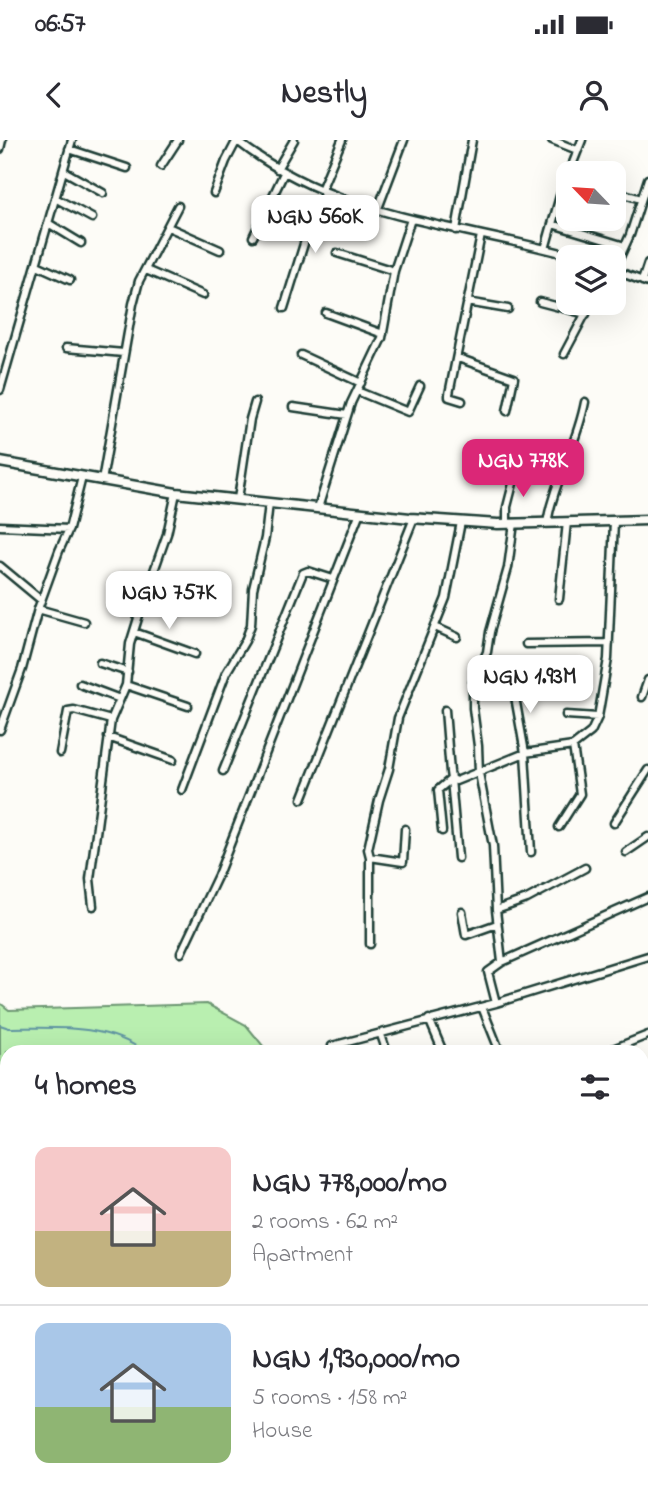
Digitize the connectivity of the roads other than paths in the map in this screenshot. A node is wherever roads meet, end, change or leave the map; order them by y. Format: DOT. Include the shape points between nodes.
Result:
graph roads {
  1 [pos="2,140"];
  2 [pos="72,140"];
  3 [pos="178,140"];
  4 [pos="236,140"];
  5 [pos="294,140"];
  6 [pos="342,140"];
  7 [pos="404,140"];
  8 [pos="472,140"];
  9 [pos="552,140"];
  10 [pos="582,140"];
  11 [pos="0,149"];
  12 [pos="69,149"];
  13 [pos="577,150"];
  14 [pos="573,161"];
  15 [pos="161,166"];
  16 [pos="127,168"];
  17 [pos="64,171"];
  18 [pos="280,171"];
  19 [pos="648,179"];
  20 [pos="323,191"];
  21 [pos="103,193"];
  22 [pos="214,193"];
  23 [pos="626,195"];
  24 [pos="55,198"];
  25 [pos="641,199"];
  26 [pos="178,206"];
  27 [pos="377,211"];
  28 [pos="556,213"];
  29 [pos="92,218"];
  30 [pos="411,219"];
  31 [pos="48,223"];
  32 [pos="552,225"];
  33 [pos="168,227"];
  34 [pos="457,230"];
  35 [pos="481,235"];
  36 [pos="253,237"];
  37 [pos="81,243"];
  38 [pos="622,245"];
  39 [pos="625,245"];
  40 [pos="545,249"];
  41 [pos="220,250"];
  42 [pos="556,252"];
  43 [pos="337,253"];
  44 [pos="648,264"];
  45 [pos="37,265"];
  46 [pos="146,270"];
  47 [pos="394,271"];
  48 [pos="626,275"];
  49 [pos="70,280"];
  50 [pos="645,282"];
  51 [pos="203,295"];
  52 [pos="467,302"];
  53 [pos="540,302"];
  54 [pos="556,306"];
  55 [pos="284,308"];
  56 [pos="508,309"];
  57 [pos="326,313"];
  58 [pos="585,315"];
  59 [pos="383,334"];
  60 [pos="66,348"];
  61 [pos="124,353"];
  62 [pos="564,354"];
  63 [pos="300,355"];
  64 [pos="458,358"];
  65 [pos="361,383"];
  66 [pos="420,386"];
  67 [pos="0,390"];
  68 [pos="357,391"];
  69 [pos="462,401"];
  70 [pos="255,402"];
  71 [pos="585,402"];
  72 [pos="293,407"];
  73 [pos="507,411"];
  74 [pos="347,415"];
  75 [pos="0,462"];
  76 [pos="516,472"];
  77 [pos="82,477"];
  78 [pos="102,481"];
  79 [pos="176,493"];
  80 [pos="238,499"];
  81 [pos="269,503"];
  82 [pos="318,508"];
  83 [pos="360,512"];
  84 [pos="414,518"];
  85 [pos="648,520"];
  86 [pos="614,521"];
  87 [pos="461,522"];
  88 [pos="567,522"];
  89 [pos="547,523"];
  90 [pos="511,524"];
  91 [pos="0,526"];
  92 [pos="69,529"];
  93 [pos="1,569"];
  94 [pos="333,579"];
  95 [pos="147,589"];
  96 [pos="559,599"];
  97 [pos="41,600"];
  98 [pos="202,603"];
  99 [pos="38,609"];
  100 [pos="84,622"];
  101 [pos="435,627"];
  102 [pos="134,632"];
  103 [pos="457,637"];
  104 [pos="609,643"];
  105 [pos="526,644"];
  106 [pos="195,654"];
  107 [pos="100,663"];
  108 [pos="128,673"];
  109 [pos="512,680"];
  110 [pos="648,680"];
  111 [pos="80,684"];
  112 [pos="126,685"];
  113 [pos="642,697"];
  114 [pos="120,699"];
  115 [pos="188,706"];
  116 [pos="445,710"];
  117 [pos="566,715"];
  118 [pos="598,717"];
  119 [pos="111,720"];
  120 [pos="0,730"];
  121 [pos="107,737"];
  122 [pos="573,746"];
  123 [pos="60,753"];
  124 [pos="525,753"];
  125 [pos="173,760"];
  126 [pos="648,770"];
  127 [pos="223,771"];
  128 [pos="479,773"];
  129 [pos="451,779"];
  130 [pos="182,790"];
  131 [pos="302,799"];
  132 [pos="614,823"];
  133 [pos="559,827"];
  134 [pos="405,830"];
  135 [pos="442,831"];
  136 [pos="648,837"];
  137 [pos="531,852"];
  138 [pos="626,852"];
  139 [pos="370,857"];
  140 [pos="458,858"];
  141 [pos="585,868"];
  142 [pos="648,897"];
  143 [pos="93,906"];
  144 [pos="496,910"];
  145 [pos="462,912"];
  146 [pos="497,924"];
  147 [pos="370,944"];
  148 [pos="181,953"];
  149 [pos="648,956"];
  150 [pos="502,962"];
  151 [pos="496,1003"];
  152 [pos="482,1007"];
  153 [pos="429,1019"];
  154 [pos="381,1035"];
  155 [pos="648,1035"];
  156 [pos="336,1045"];
  157 [pos="385,1045"];
  158 [pos="440,1045"];
  159 [pos="497,1045"];
  160 [pos="623,1045"];
  1 -- 11 [label="street"];
  2 -- 12 [label="street"];
  3 -- 15 [label="street"];
  4 -- 18 [label="street"];
  4 -- 22 [label="street"];
  5 -- 18 [label="street"];
  6 -- 20 [label="street"];
  7 -- 27 [label="street"];
  8 -- 34 [label="street"];
  9 -- 13 [label="street"];
  10 -- 13 [label="street"];
  12 -- 16 [label="street"];
  12 -- 17 [label="street"];
  13 -- 14 [label="street"];
  17 -- 21 [label="street"];
  17 -- 24 [label="street"];
  18 -- 20 [label="street"];
  18 -- 36 [label="street"];
  19 -- 25 [label="street"];
  20 -- 27 [label="street"];
  20 -- 55 [label="street"];
  23 -- 25 [label="street"];
  24 -- 29 [label="street"];
  24 -- 31 [label="street"];
  25 -- 39 [label="street"];
  26 -- 33 [label="street"];
  27 -- 30 [label="street"];
  28 -- 32 [label="street"];
  30 -- 34 [label="street"];
  30 -- 47 [label="street"];
  31 -- 37 [label="street"];
  31 -- 45 [label="street"];
  32 -- 38 [label="street"];
  32 -- 40 [label="street"];
  33 -- 41 [label="street"];
  33 -- 46 [label="street"];
  34 -- 35 [label="street"];
  35 -- 40 [label="street"];
  35 -- 52 [label="street"];
  40 -- 42 [label="street"];
  43 -- 47 [label="street"];
  44 -- 50 [label="street"];
  45 -- 49 [label="street"];
  45 -- 67 [label="street"];
  46 -- 51 [label="street"];
  46 -- 61 [label="street" via="139,281"];
  47 -- 59 [label="street"];
  48 -- 50 [label="street"];
  52 -- 56 [label="street"];
  52 -- 64 [label="street"];
  53 -- 54 [label="street"];
  57 -- 59 [label="street"];
  58 -- 62 [label="street"];
  59 -- 65 [label="street"];
  60 -- 61 [label="street"];
  61 -- 78 [label="street"];
  63 -- 65 [label="street"];
  64 -- 69 [label="street" via="449,397"];
  64 -- 73 [label="street" via="514,378"];
  65 -- 68 [label="street"];
  66 -- 68 [label="street" via="408,412"];
  68 -- 74 [label="street"];
  70 -- 80 [label="street"];
  71 -- 89 [label="street"];
  72 -- 74 [label="street"];
  74 -- 82 [label="street"];
  75 -- 77 [label="street"];
  76 -- 90 [label="street" via="507,508"];
  77 -- 78 [label="street"];
  77 -- 92 [label="street"];
  78 -- 79 [label="street"];
  79 -- 80 [label="street"];
  79 -- 95 [label="street"];
  80 -- 81 [label="street"];
  81 -- 82 [label="street"];
  81 -- 130 [label="street" via="251,625 226,673"];
  82 -- 83 [label="street"];
  83 -- 84 [label="street"];
  83 -- 94 [label="street"];
  84 -- 87 [label="street"];
  84 -- 131 [label="street"];
  85 -- 86 [label="street"];
  86 -- 88 [label="street"];
  86 -- 104 [label="street"];
  87 -- 90 [label="street"];
  87 -- 101 [label="street" via="446,598"];
  88 -- 89 [label="street"];
  88 -- 96 [label="street"];
  89 -- 90 [label="street"];
  90 -- 128 [label="street" via="508,568 487,652 473,682"];
  91 -- 92 [label="street"];
  92 -- 97 [label="street"];
  93 -- 97 [label="street"];
  94 -- 127 [label="street" via="307,570 303,573"];
  94 -- 148 [label="street" via="218,874"];
  95 -- 98 [label="street"];
  95 -- 102 [label="street"];
  97 -- 99 [label="street"];
  99 -- 100 [label="street"];
  99 -- 120 [label="street"];
  101 -- 103 [label="street"];
  101 -- 139 [label="street" via="398,718"];
  102 -- 106 [label="street"];
  102 -- 108 [label="street"];
  104 -- 105 [label="street"];
  104 -- 118 [label="street"];
  107 -- 108 [label="street"];
  108 -- 112 [label="street"];
  109 -- 124 [label="street"];
  110 -- 113 [label="street"];
  111 -- 114 [label="street"];
  112 -- 114 [label="street"];
  112 -- 115 [label="street"];
  114 -- 119 [label="street"];
  116 -- 129 [label="street"];
  117 -- 118 [label="street"];
  118 -- 122 [label="street" via="591,732"];
  119 -- 121 [label="street"];
  119 -- 123 [label="street" via="68,711"];
  121 -- 125 [label="street"];
  121 -- 143 [label="street" via="90,879"];
  122 -- 124 [label="street"];
  122 -- 133 [label="street" via="580,794"];
  124 -- 128 [label="street"];
  124 -- 137 [label="street"];
  126 -- 132 [label="street"];
  128 -- 129 [label="street"];
  128 -- 144 [label="street" via="493,846"];
  129 -- 135 [label="street" via="438,790"];
  129 -- 140 [label="street"];
  134 -- 139 [label="street" via="403,862"];
  136 -- 138 [label="street"];
  139 -- 147 [label="street"];
  141 -- 144 [label="street"];
  142 -- 150 [label="street"];
  144 -- 146 [label="street"];
  145 -- 146 [label="street" via="466,935"];
  146 -- 150 [label="street"];
  149 -- 151 [label="street"];
  150 -- 151 [label="street" via="488,972"];
  151 -- 152 [label="street"];
  152 -- 153 [label="street"];
  152 -- 159 [label="street"];
  153 -- 154 [label="street"];
  153 -- 158 [label="street"];
  154 -- 156 [label="street"];
  154 -- 157 [label="street"];
  155 -- 160 [label="street"];
}
